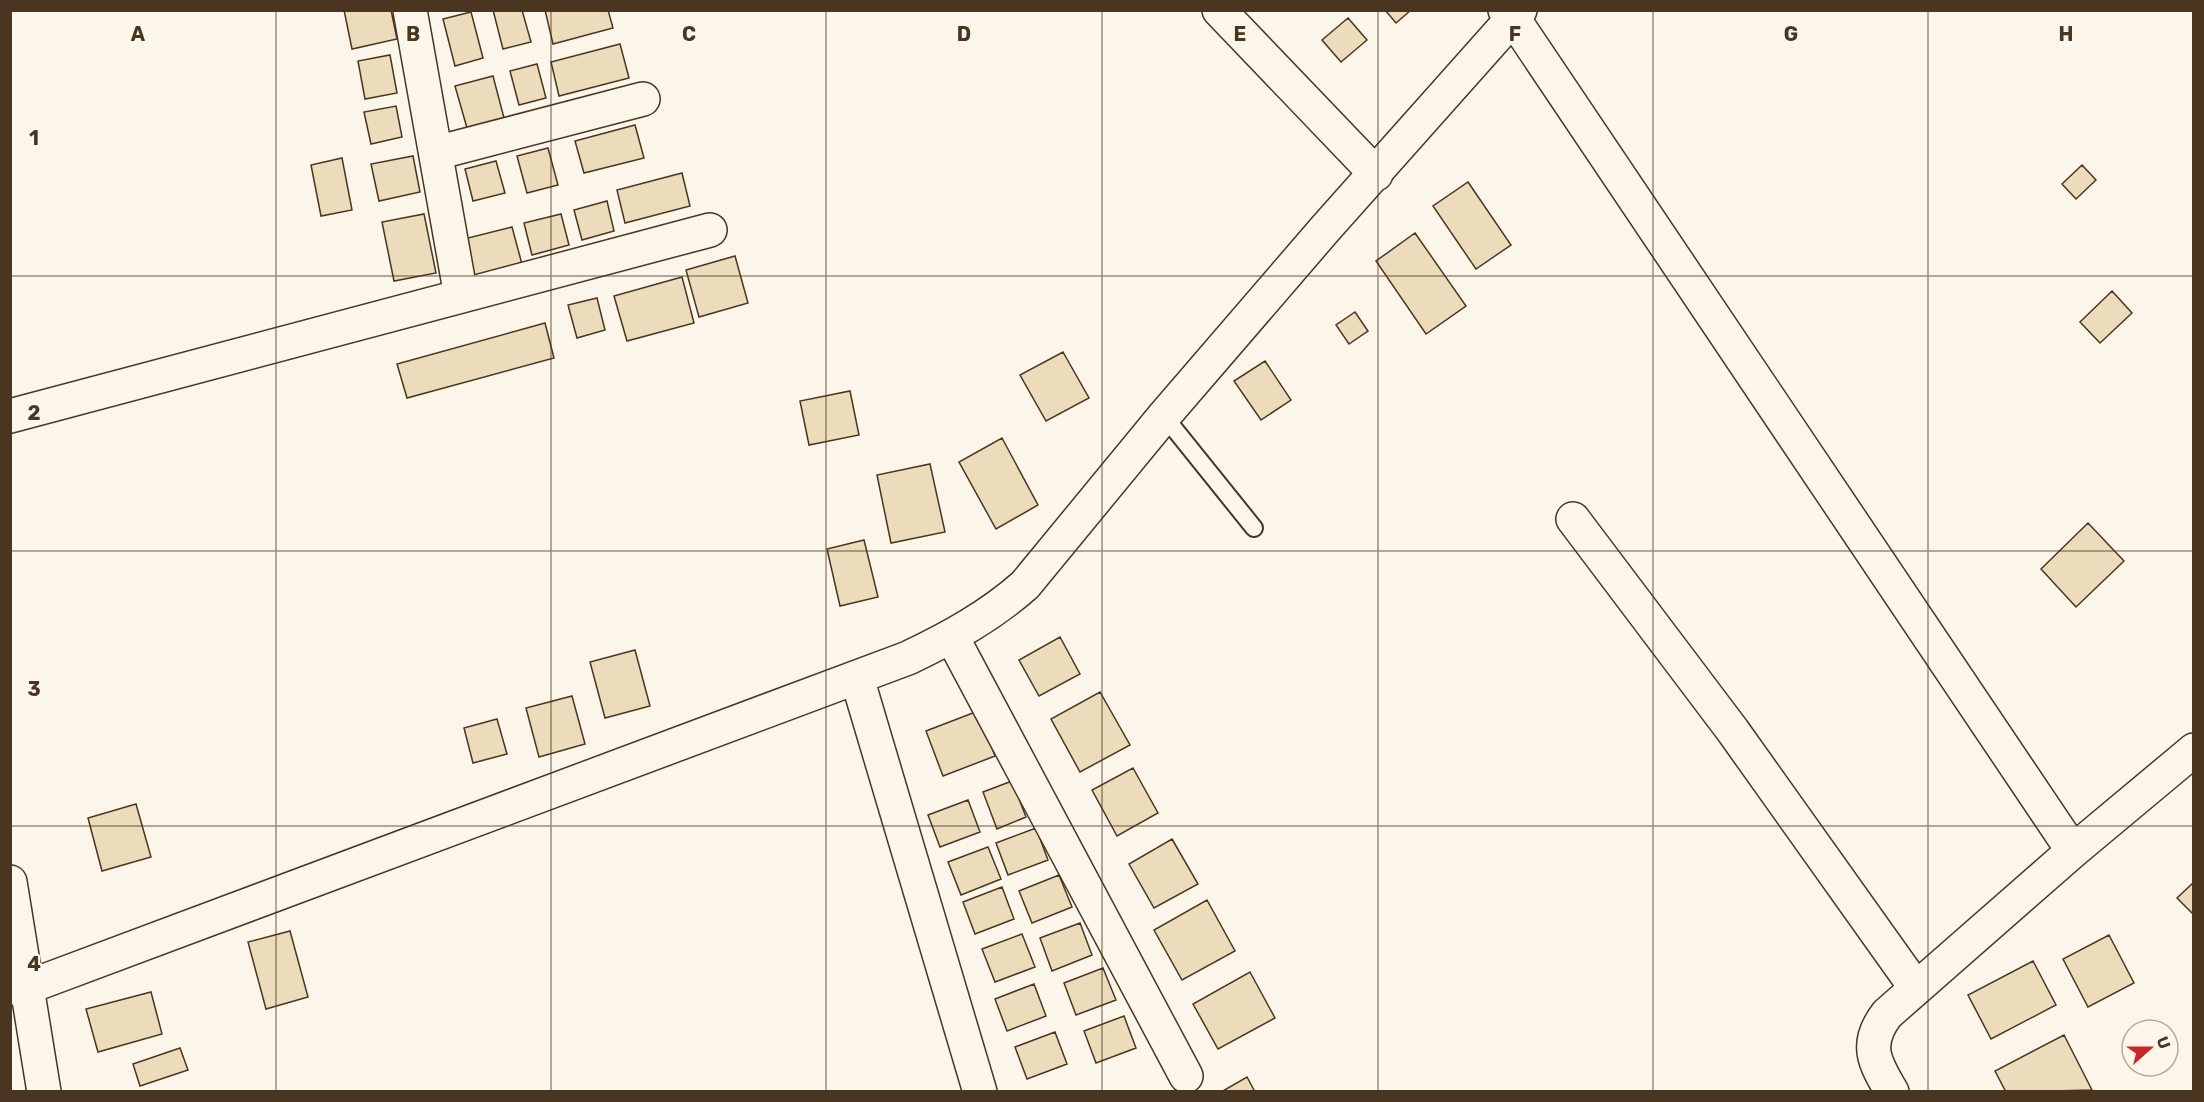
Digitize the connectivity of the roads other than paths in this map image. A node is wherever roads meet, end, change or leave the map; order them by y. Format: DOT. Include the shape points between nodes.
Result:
graph roads {
  1 [pos="410,10"];
  2 [pos="1219,10"];
  3 [pos="1513,13"];
  4 [pos="643,99"];
  5 [pos="436,153"];
  6 [pos="1376,174"];
  7 [pos="710,230"];
  8 [pos="461,296"];
  9 [pos="10,416"];
  10 [pos="1164,416"];
  11 [pos="1573,519"];
  12 [pos="1254,528"];
  13 [pos="952,637"];
  14 [pos="856,678"];
  15 [pos="2193,750"];
  16 [pos="2073,851"];
  17 [pos="10,882"];
  18 [pos="19,988"];
  19 [pos="1916,988"];
  20 [pos="1186,1076"];
  21 [pos="44,1092"];
  22 [pos="980,1092"];
  23 [pos="1892,1092"];
  1 -- 5 [label="street"];
  2 -- 6 [label="street"];
  3 -- 6 [label="street"];
  3 -- 16 [label="street"];
  4 -- 5 [label="street"];
  5 -- 8 [label="street"];
  6 -- 10 [label="street"];
  7 -- 8 [label="street"];
  8 -- 9 [label="street"];
  10 -- 12 [label="lane"];
  10 -- 13 [label="street" via="1024,585"];
  11 -- 19 [label="street" via="1733,731"];
  13 -- 14 [label="street"];
  13 -- 20 [label="street"];
  14 -- 18 [label="street"];
  14 -- 22 [label="street"];
  15 -- 16 [label="street"];
  16 -- 19 [label="street"];
  17 -- 18 [label="street"];
  18 -- 21 [label="street"];
  19 -- 23 [label="street" via="1887,1014 1872,1041 1874,1055"];
}
